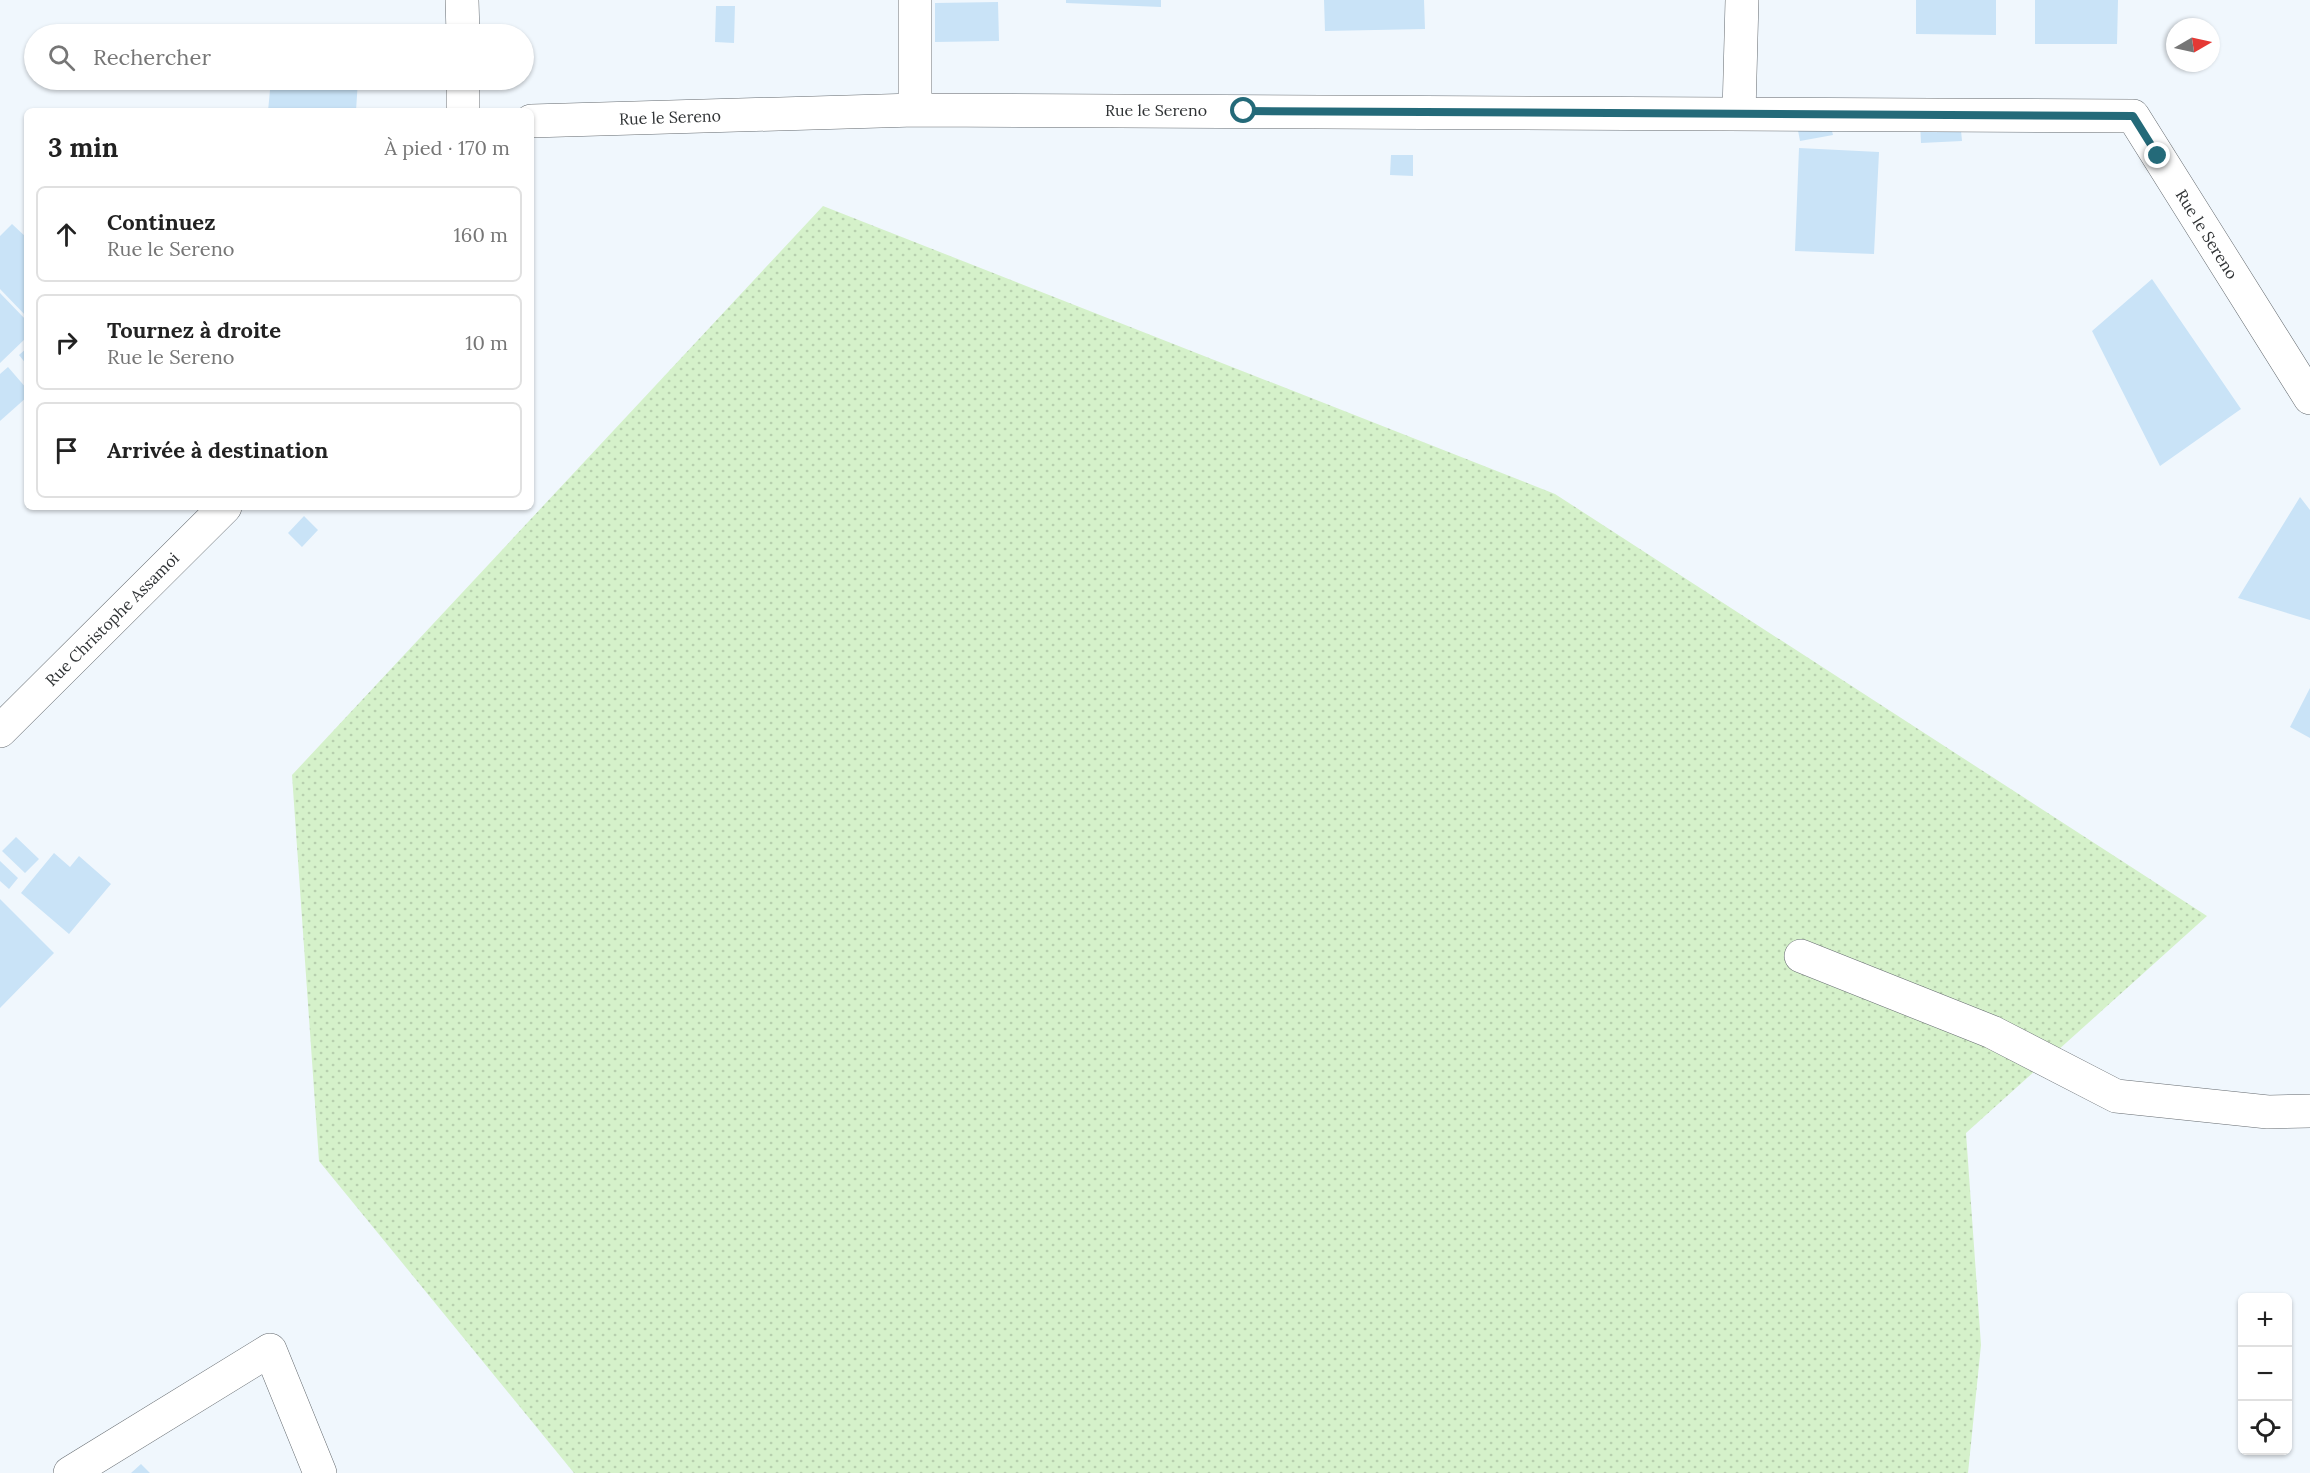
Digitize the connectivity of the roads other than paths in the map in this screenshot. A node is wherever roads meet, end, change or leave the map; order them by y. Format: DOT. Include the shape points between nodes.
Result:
graph roads {
  1 [pos="462,0"];
  2 [pos="915,0"];
  3 [pos="1742,0"];
  4 [pos="463,24"];
  5 [pos="463,90"];
  6 [pos="463,108"];
  7 [pos="915,110"];
  8 [pos="1739,113"];
  9 [pos="534,121"];
  10 [pos="2310,398"];
  11 [pos="222,510"];
  12 [pos="0,730"];
  13 [pos="1800,956"];
  14 [pos="2310,1111"];
  15 [pos="70,1473"];
  16 [pos="320,1473"];
  1 -- 4 [label="street"];
  2 -- 7 [label="street"];
  3 -- 8 [label="street"];
  5 -- 6 [label="street"];
  7 -- 8 [label="street, Rue le Sereno"];
  7 -- 9 [label="street, Rue le Sereno"];
  8 -- 10 [label="street, Rue le Sereno" via="2133,116"];
  11 -- 12 [label="street, Rue Christophe Assamoi"];
  13 -- 14 [label="street" via="1992,1032 2116,1096 2268,1112"];
  15 -- 16 [label="street" via="270,1350"];
}
